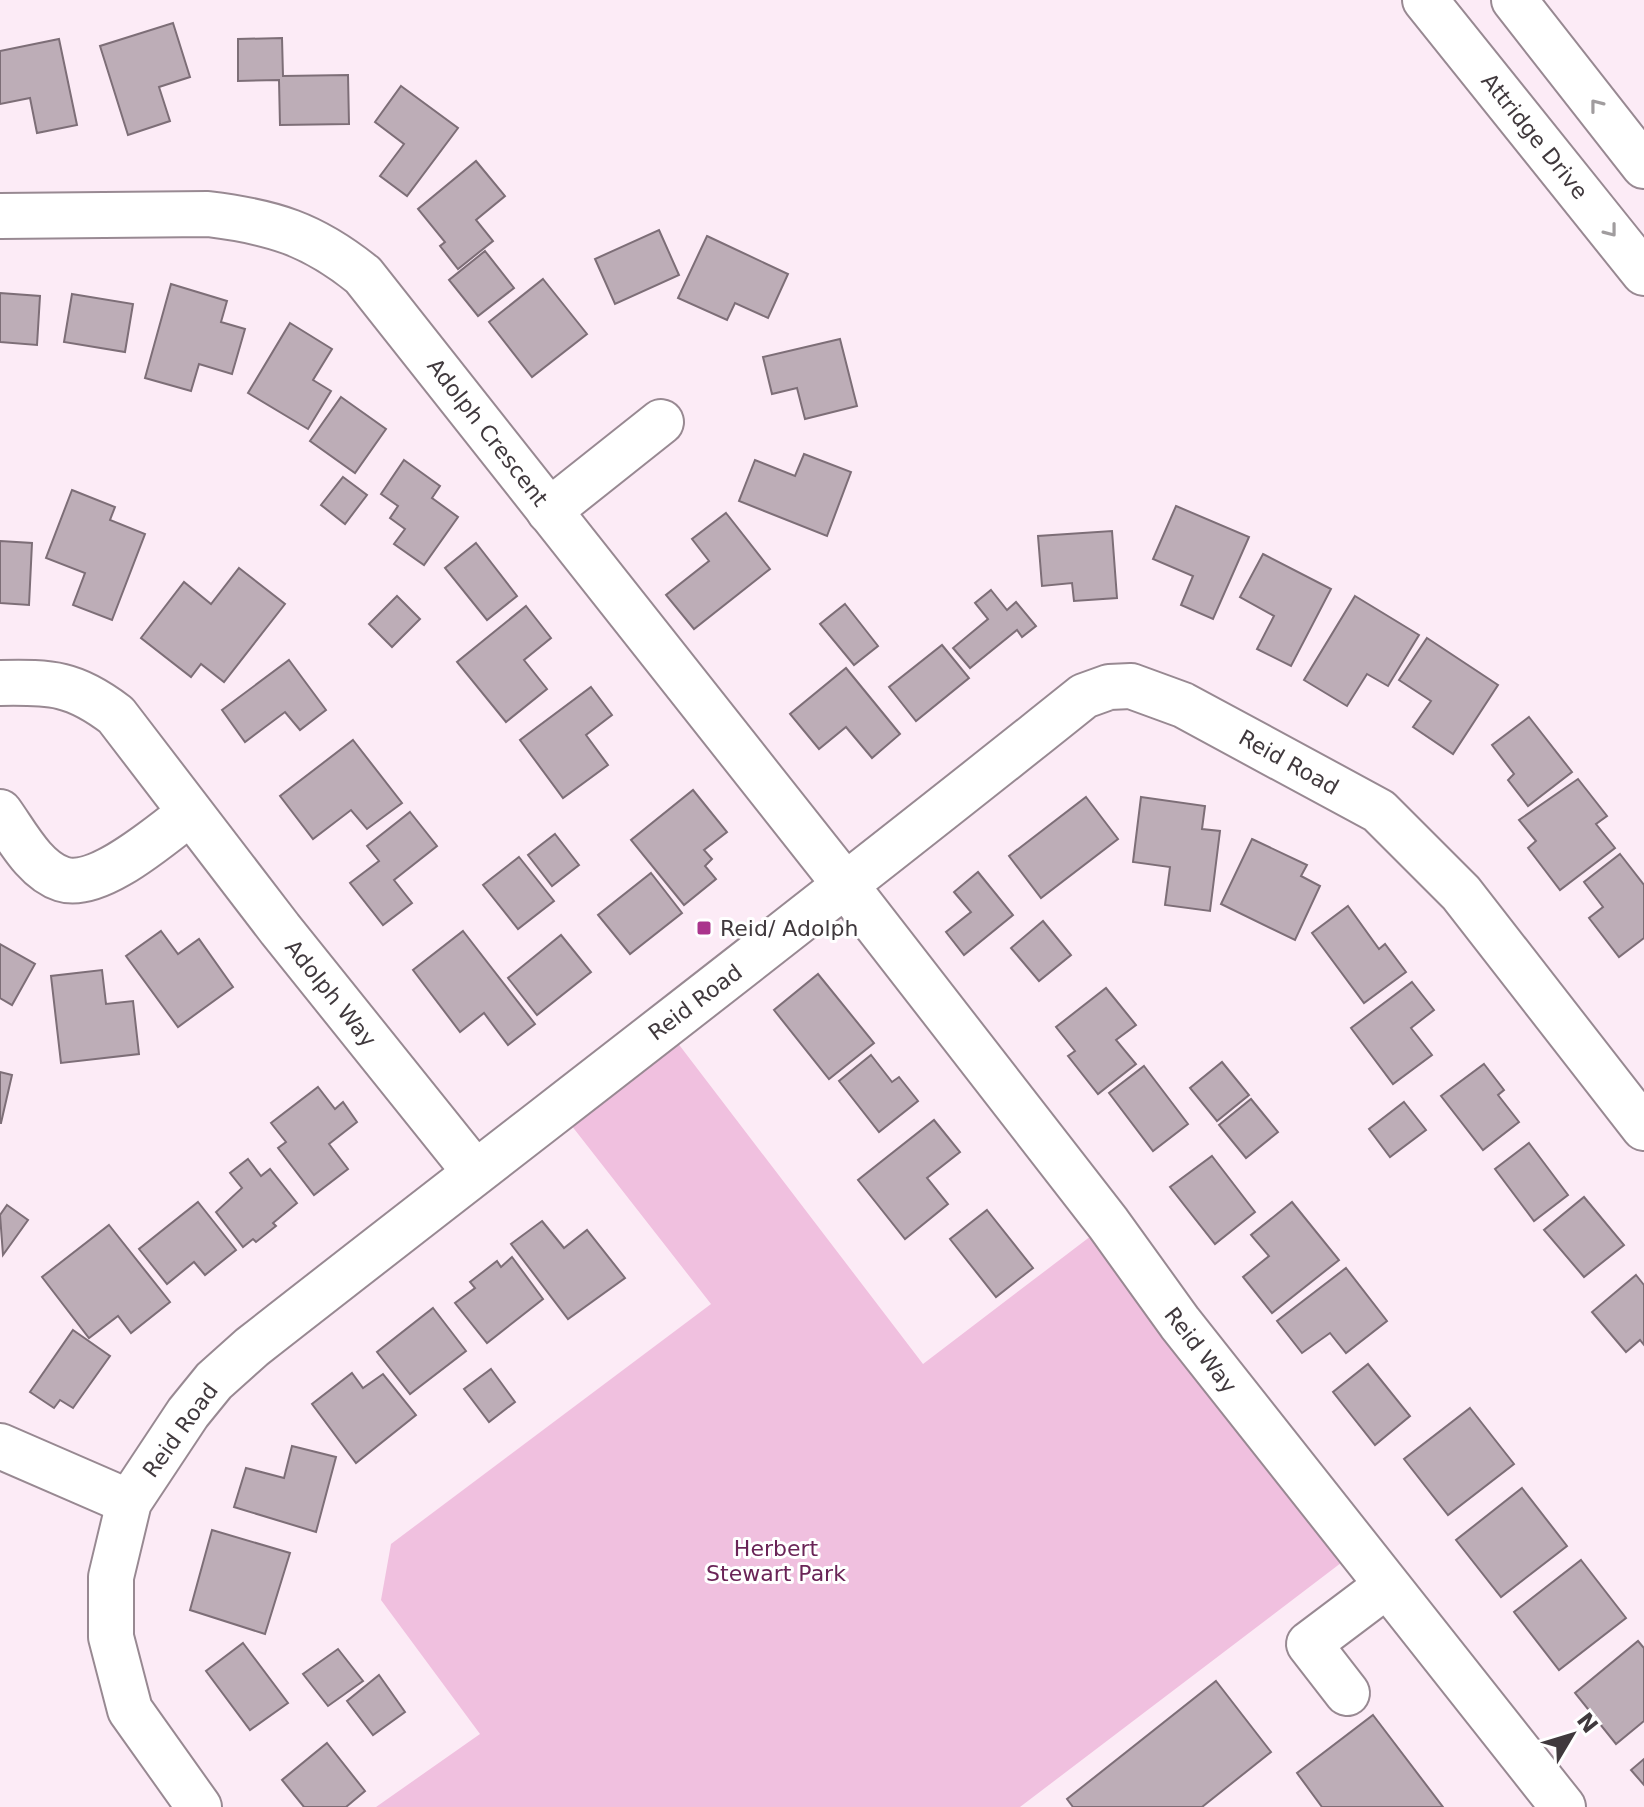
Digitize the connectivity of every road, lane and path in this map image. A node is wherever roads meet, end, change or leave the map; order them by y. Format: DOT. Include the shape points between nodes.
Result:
graph roads {
  1 [pos="1425,0"];
  2 [pos="1514,0"];
  3 [pos="1644,166"];
  4 [pos="0,216"];
  5 [pos="1644,273"];
  6 [pos="661,422"];
  7 [pos="549,511"];
  8 [pos="0,683"];
  9 [pos="0,812"];
  10 [pos="190,813"];
  11 [pos="847,887"];
  12 [pos="1644,1128"];
  13 [pos="475,1172"];
  14 [pos="0,1446"];
  15 [pos="129,1502"];
  16 [pos="1386,1586"];
  17 [pos="1347,1693"];
  18 [pos="199,1807"];
  19 [pos="1563,1807"];
  1 -- 5 [label="street, Attridge Drive, one-way"];
  3 -- 2 [label="street, one-way"];
  4 -- 7 [label="street, Adolph Crescent" via="208,214 291,232 327,247 363,275"];
  6 -- 7 [label="street"];
  7 -- 11 [label="street, Adolph Crescent"];
  8 -- 10 [label="street, Adolph Way" via="87,692 116,715"];
  9 -- 10 [label="street" via="32,857 61,879 82,880 103,874"];
  10 -- 13 [label="street, Adolph Way"];
  11 -- 12 [label="street, Reid Road" via="1084,696 1131,686 1183,705 1379,811 1461,893"];
  11 -- 13 [label="street, Reid Road"];
  11 -- 16 [label="street, Reid Way"];
  13 -- 15 [label="street, Reid Road" via="214,1381"];
  14 -- 15 [label="street"];
  15 -- 18 [label="street, Reid Road" via="111,1577 111,1637 130,1710"];
  16 -- 17 [label="street" via="1309,1644"];
  16 -- 19 [label="street, Reid Way"];
}
